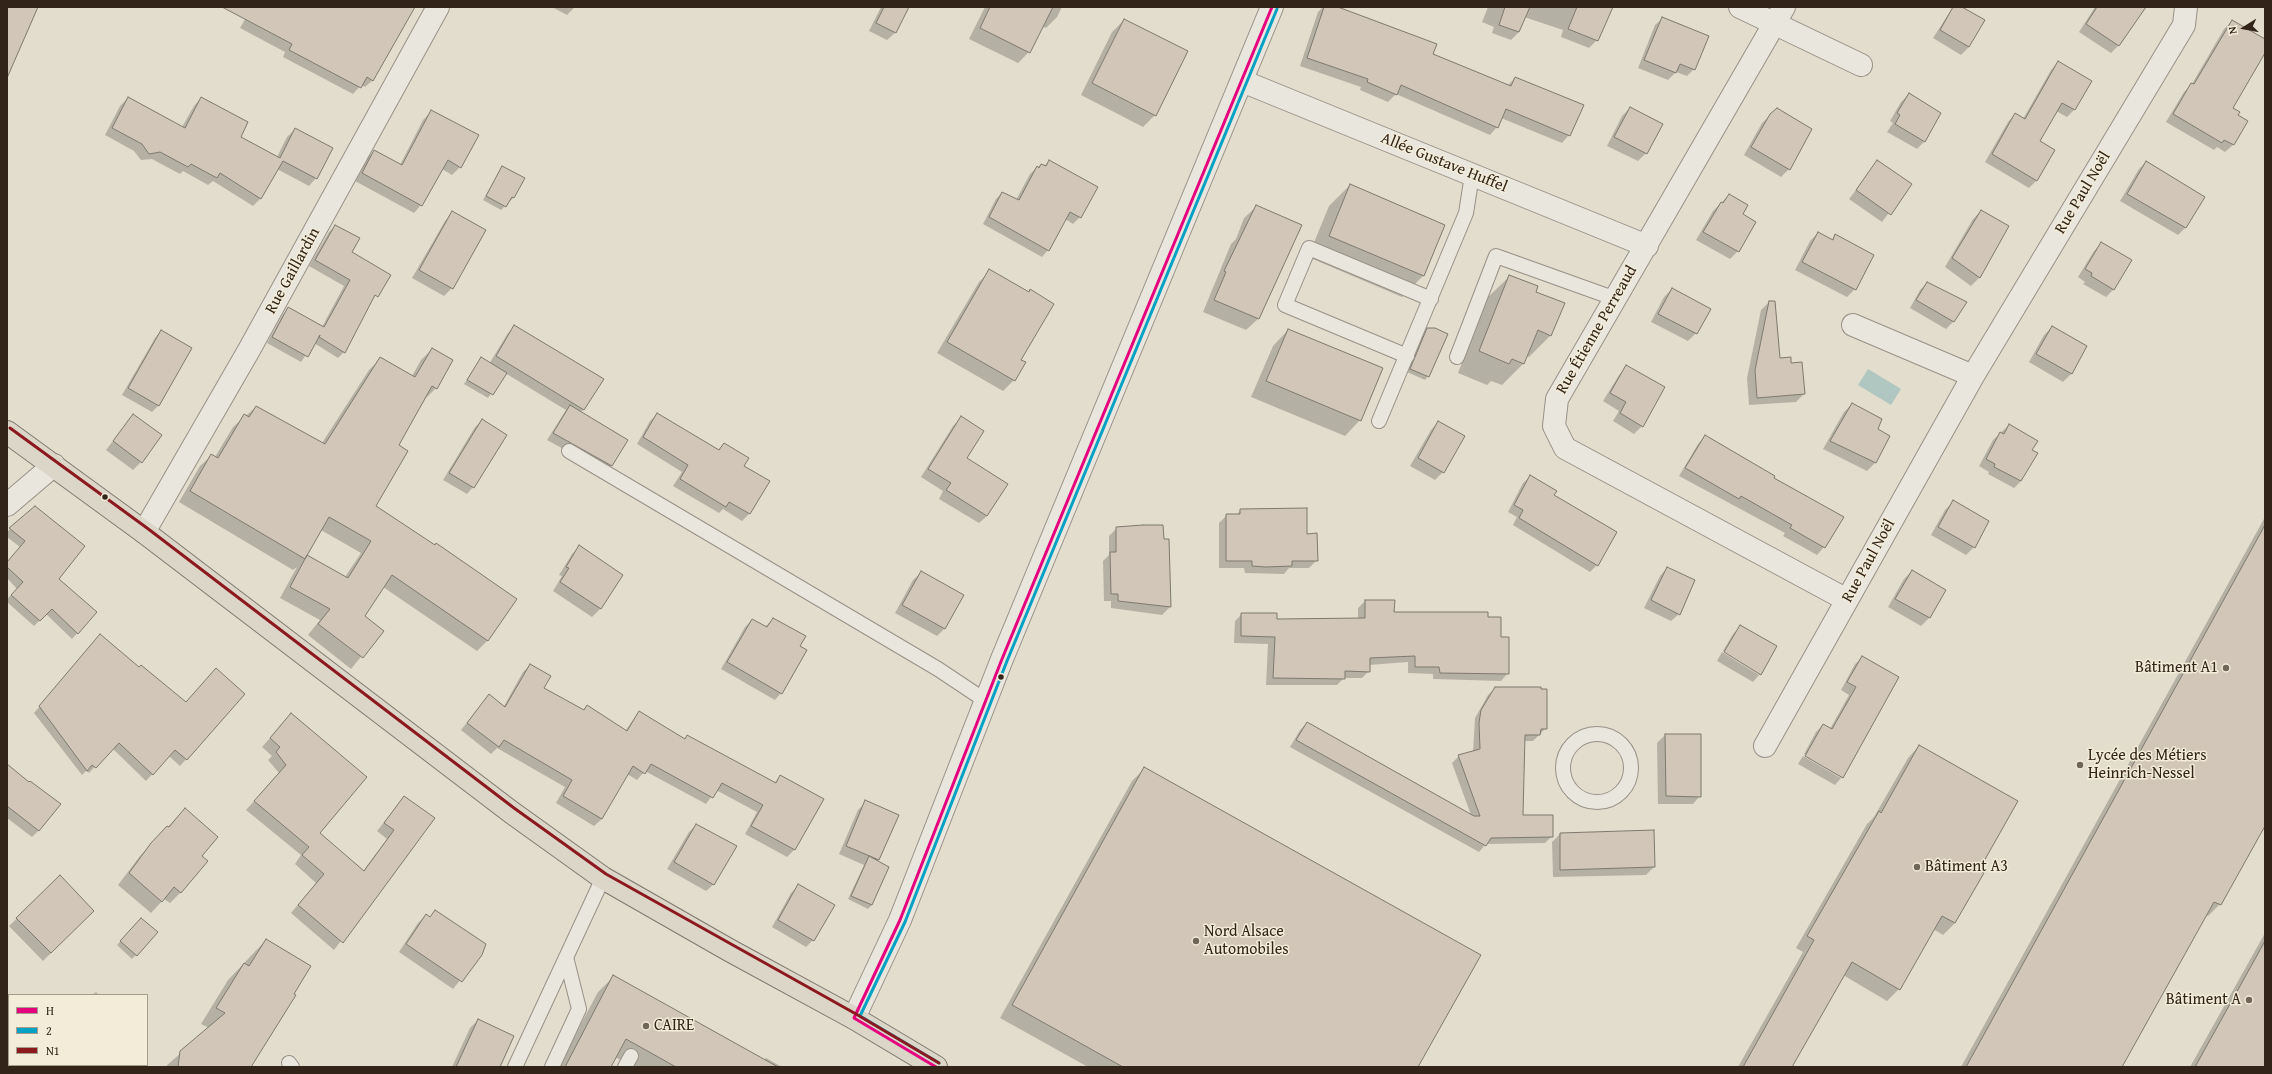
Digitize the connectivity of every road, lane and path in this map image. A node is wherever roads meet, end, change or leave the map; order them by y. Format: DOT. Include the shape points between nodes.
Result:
graph roads {
  1 [pos="438,7"];
  2 [pos="1272,7"];
  3 [pos="1740,7"];
  4 [pos="2186,7"];
  5 [pos="1780,15"];
  6 [pos="1861,65"];
  7 [pos="1242,81"];
  8 [pos="1472,175"];
  9 [pos="1647,246"];
  10 [pos="1430,299"];
  11 [pos="1616,299"];
  12 [pos="1853,325"];
  13 [pos="1407,356"];
  14 [pos="1457,357"];
  15 [pos="1973,376"];
  16 [pos="1380,421"];
  17 [pos="7,432"];
  18 [pos="569,451"];
  19 [pos="54,465"];
  20 [pos="7,504"];
  21 [pos="144,532"];
  22 [pos="1847,600"];
  23 [pos="986,701"];
  24 [pos="1765,746"];
  25 [pos="1568,749"];
  26 [pos="603,878"];
  27 [pos="566,957"];
  28 [pos="854,1018"];
  29 [pos="515,1067"];
  30 [pos="552,1067"];
  31 [pos="936,1067"];
  1 -- 21 [label="street, Rue Gaillardin" via="249,350"];
  2 -- 7 [label="street"];
  3 -- 5 [label="street"];
  4 -- 15 [label="street, Rue Paul Noël" via="2184,25"];
  5 -- 6 [label="street"];
  5 -- 9 [label="street, Rue Étienne Perreaud"];
  7 -- 8 [label="street, Allée Gustave Huffel"];
  7 -- 23 [label="street"];
  8 -- 9 [label="street, Allée Gustave Huffel"];
  8 -- 10 [label="lane" via="1466,213"];
  9 -- 11 [label="street, Rue Étienne Perreaud"];
  10 -- 13 [label="lane"];
  10 -- 13 [label="lane" via="1309,248 1285,305"];
  11 -- 14 [label="lane" via="1496,256"];
  11 -- 22 [label="street, Rue Étienne Perreaud" via="1557,399 1554,426 1565,448"];
  12 -- 15 [label="street"];
  13 -- 16 [label="lane"];
  15 -- 22 [label="street, Rue Paul Noël"];
  17 -- 19 [label="main road"];
  18 -- 23 [label="lane" via="938,669"];
  19 -- 20 [label="street"];
  19 -- 21 [label="main road"];
  21 -- 26 [label="main road" via="511,812"];
  22 -- 24 [label="street, Rue Paul Noël"];
  23 -- 28 [label="street" via="900,920"];
  25 -- 25 [label="lane" via="1563,772 1566,783 1573,792 1592,802 1603,802 1623,790 1631,773 1631,762 1620,743 1610,736 1598,734 1576,741"];
  26 -- 27 [label="lane"];
  26 -- 28 [label="main road"];
  27 -- 29 [label="lane"];
  27 -- 30 [label="lane" via="579,1009"];
  28 -- 31 [label="main road"];
}
